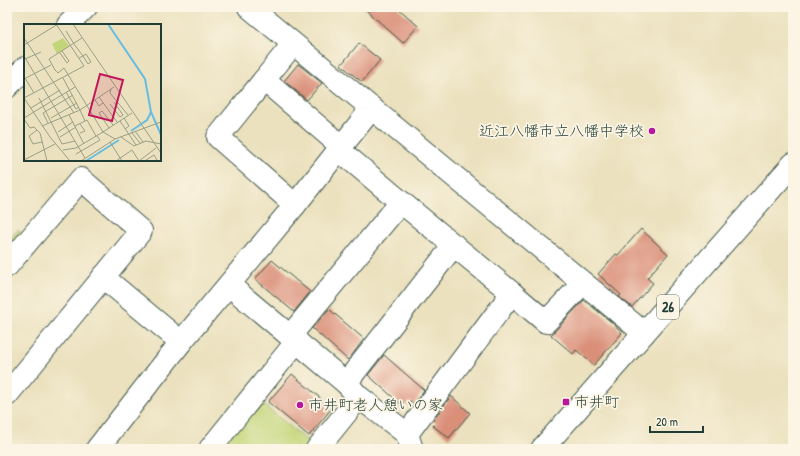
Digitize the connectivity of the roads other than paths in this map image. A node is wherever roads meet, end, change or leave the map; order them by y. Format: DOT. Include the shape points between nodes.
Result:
graph roads {
  1 [pos="86,7"];
  2 [pos="249,7"];
  3 [pos="69,24"];
  4 [pos="293,44"];
  5 [pos="24,69"];
  6 [pos="264,80"];
  7 [pos="7,86"];
  8 [pos="372,108"];
  9 [pos="340,148"];
  10 [pos="793,164"];
  11 [pos="400,202"];
  12 [pos="295,205"];
  13 [pos="454,245"];
  14 [pos="7,266"];
  15 [pos="103,277"];
  16 [pos="583,283"];
  17 [pos="229,285"];
  18 [pos="512,292"];
  19 [pos="644,333"];
  20 [pos="294,338"];
  21 [pos="181,342"];
  22 [pos="353,390"];
  23 [pos="7,395"];
  24 [pos="410,441"];
  25 [pos="97,449"];
  26 [pos="210,449"];
  27 [pos="317,449"];
  28 [pos="542,449"];
  1 -- 3 [label="street"];
  2 -- 4 [label="street"];
  4 -- 6 [label="street"];
  4 -- 8 [label="street"];
  5 -- 7 [label="street"];
  6 -- 9 [label="street"];
  6 -- 12 [label="street" via="218,137"];
  8 -- 9 [label="street"];
  8 -- 16 [label="street"];
  9 -- 11 [label="street"];
  9 -- 12 [label="street"];
  10 -- 19 [label="street, 26"];
  11 -- 13 [label="street"];
  11 -- 20 [label="street"];
  12 -- 17 [label="street"];
  13 -- 18 [label="street"];
  13 -- 22 [label="street"];
  14 -- 15 [label="street" via="81,179 140,231"];
  15 -- 21 [label="street"];
  15 -- 23 [label="street"];
  16 -- 18 [label="street" via="546,322"];
  16 -- 19 [label="street"];
  17 -- 20 [label="street"];
  17 -- 21 [label="street"];
  18 -- 24 [label="street"];
  19 -- 28 [label="street, 26"];
  20 -- 22 [label="street"];
  20 -- 26 [label="street"];
  21 -- 25 [label="street"];
  22 -- 24 [label="street"];
  22 -- 27 [label="street"];
}
